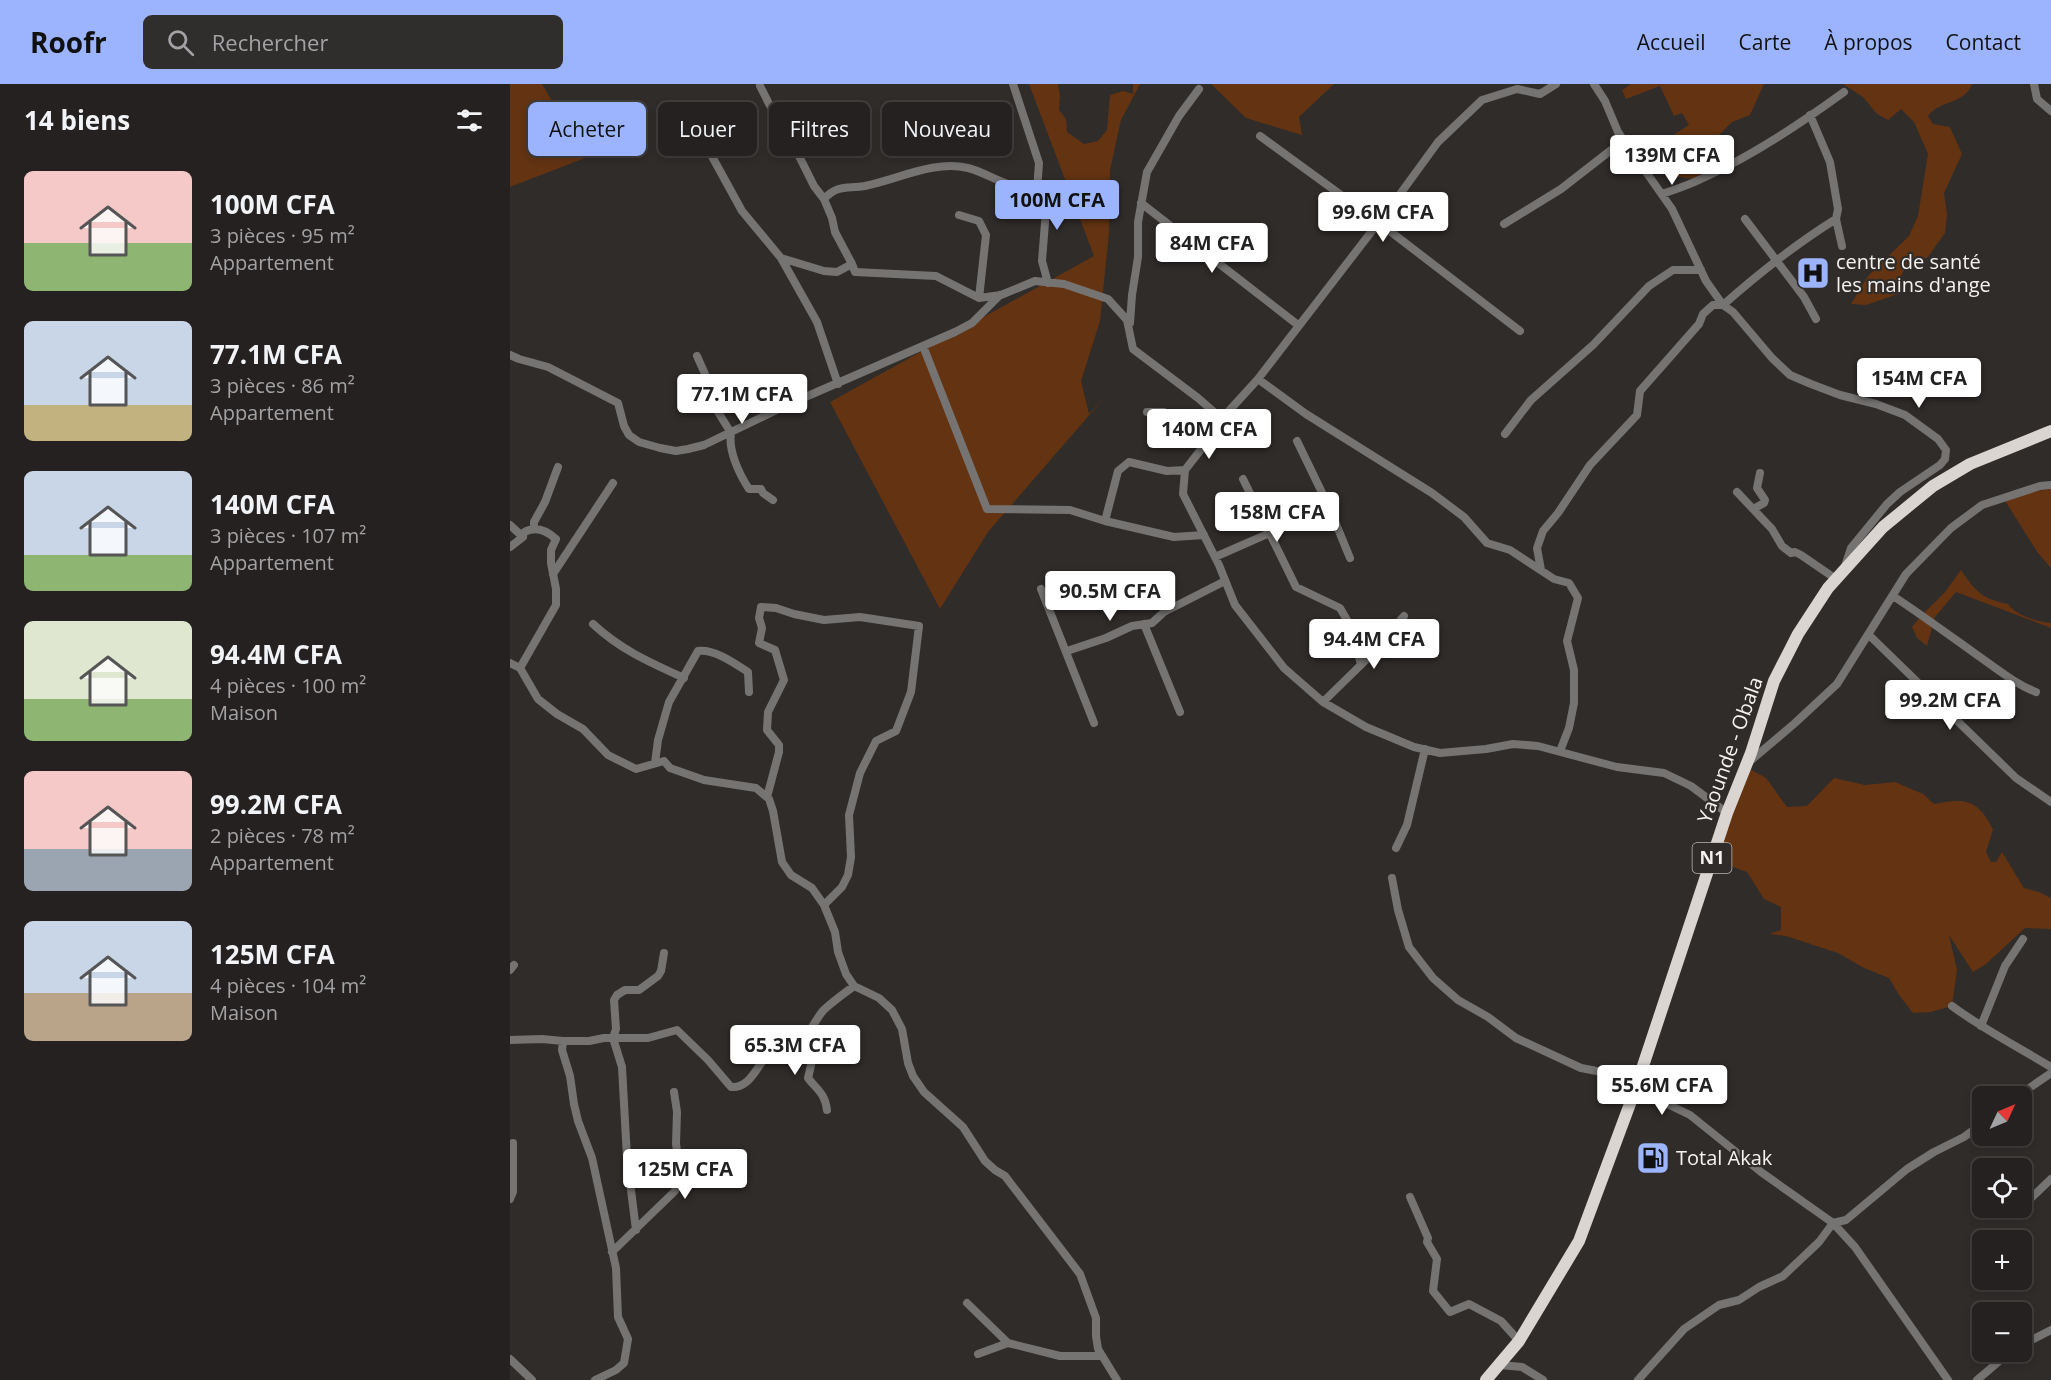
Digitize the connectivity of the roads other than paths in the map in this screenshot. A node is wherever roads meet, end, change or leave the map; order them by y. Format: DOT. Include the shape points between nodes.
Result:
graph roads {
  1 [pos="1013,84"];
  2 [pos="1556,84"];
  3 [pos="1594,84"];
  4 [pos="2034,84"];
  5 [pos="760,86"];
  6 [pos="1199,89"];
  7 [pos="1844,93"];
  8 [pos="2051,111"];
  9 [pos="1810,115"];
  10 [pos="1260,136"];
  11 [pos="1624,140"];
  12 [pos="712,156"];
  13 [pos="1037,190"];
  14 [pos="1662,194"];
  15 [pos="824,199"];
  16 [pos="1141,203"];
  17 [pos="959,215"];
  18 [pos="1745,219"];
  19 [pos="1836,219"];
  20 [pos="1378,222"];
  21 [pos="1504,224"];
  22 [pos="1842,246"];
  23 [pos="780,258"];
  24 [pos="1777,261"];
  25 [pos="852,264"];
  26 [pos="1701,270"];
  27 [pos="1048,282"];
  28 [pos="1000,295"];
  29 [pos="979,298"];
  30 [pos="1723,305"];
  31 [pos="1816,319"];
  32 [pos="1298,326"];
  33 [pos="1520,331"];
  34 [pos="1131,333"];
  35 [pos="923,345"];
  36 [pos="510,355"];
  37 [pos="697,356"];
  38 [pos="1258,379"];
  39 [pos="838,384"];
  40 [pos="1147,412"];
  41 [pos="1217,424"];
  42 [pos="2051,430"];
  43 [pos="731,433"];
  44 [pos="1505,434"];
  45 [pos="1297,441"];
  46 [pos="1204,444"];
  47 [pos="558,467"];
  48 [pos="1185,470"];
  49 [pos="1760,474"];
  50 [pos="1243,479"];
  51 [pos="613,483"];
  52 [pos="2051,485"];
  53 [pos="1737,492"];
  54 [pos="773,500"];
  55 [pos="1329,507"];
  56 [pos="1753,509"];
  57 [pos="1105,521"];
  58 [pos="510,525"];
  59 [pos="534,529"];
  60 [pos="1269,532"];
  61 [pos="1204,535"];
  62 [pos="522,537"];
  63 [pos="510,547"];
  64 [pos="1215,557"];
  65 [pos="1350,558"];
  66 [pos="1541,570"];
  67 [pos="553,574"];
  68 [pos="1840,575"];
  69 [pos="1225,581"];
  70 [pos="1041,589"];
  71 [pos="1893,596"];
  72 [pos="1404,616"];
  73 [pos="593,624"];
  74 [pos="1144,624"];
  75 [pos="1869,635"];
  76 [pos="1067,651"];
  77 [pos="510,663"];
  78 [pos="1361,664"];
  79 [pos="520,668"];
  80 [pos="684,678"];
  81 [pos="749,692"];
  82 [pos="2037,692"];
  83 [pos="1323,702"];
  84 [pos="1179,712"];
  85 [pos="1094,723"];
  86 [pos="1425,750"];
  87 [pos="1560,751"];
  88 [pos="655,763"];
  89 [pos="1747,764"];
  90 [pos="767,797"];
  91 [pos="2051,802"];
  92 [pos="1727,813"];
  93 [pos="1396,848"];
  94 [pos="1392,878"];
  95 [pos="824,905"];
  96 [pos="2023,939"];
  97 [pos="664,953"];
  98 [pos="854,986"];
  99 [pos="1952,1006"];
  100 [pos="1981,1026"];
  101 [pos="613,1038"];
  102 [pos="510,1040"];
  103 [pos="802,1040"];
  104 [pos="563,1041"];
  105 [pos="2051,1067"];
  106 [pos="2051,1073"];
  107 [pos="2032,1086"];
  108 [pos="674,1092"];
  109 [pos="1634,1093"];
  110 [pos="827,1110"];
  111 [pos="1972,1131"];
  112 [pos="513,1143"];
  113 [pos="2051,1179"];
  114 [pos="1410,1197"];
  115 [pos="2032,1197"];
  116 [pos="510,1200"];
  117 [pos="1833,1223"];
  118 [pos="636,1230"];
  119 [pos="612,1252"];
  120 [pos="967,1303"];
  121 [pos="2051,1330"];
  122 [pos="2032,1340"];
  123 [pos="1520,1341"];
  124 [pos="1008,1343"];
  125 [pos="978,1354"];
  126 [pos="1102,1356"];
  127 [pos="510,1359"];
  128 [pos="1998,1362"];
  129 [pos="1500,1365"];
  130 [pos="532,1380"];
  131 [pos="595,1380"];
  132 [pos="1117,1380"];
  133 [pos="1486,1380"];
  134 [pos="1543,1380"];
  135 [pos="1638,1380"];
  136 [pos="1948,1380"];
  137 [pos="1977,1380"];
  1 -- 13 [label="street" via="1040,163"];
  2 -- 20 [label="street" via="1540,94 1517,89 1482,100 1438,142"];
  3 -- 11 [label="street"];
  4 -- 8 [label="street" via="2037,99"];
  5 -- 15 [label="street"];
  6 -- 16 [label="street" via="1147,172"];
  7 -- 9 [label="street"];
  9 -- 14 [label="street" via="1705,178"];
  9 -- 19 [label="street" via="1830,162 1838,209"];
  10 -- 20 [label="street"];
  11 -- 14 [label="street"];
  11 -- 21 [label="street" via="1561,189"];
  12 -- 23 [label="street" via="742,211"];
  13 -- 15 [label="street" via="1027,185 1013,186 969,168 942,166 864,186 842,187"];
  13 -- 27 [label="street" via="1046,210 1042,261"];
  14 -- 26 [label="street"];
  15 -- 25 [label="street"];
  16 -- 32 [label="street"];
  16 -- 34 [label="street" via="1129,314"];
  17 -- 29 [label="street" via="979,221 986,235"];
  18 -- 24 [label="street"];
  19 -- 22 [label="street"];
  19 -- 24 [label="street"];
  20 -- 32 [label="street"];
  20 -- 33 [label="street"];
  23 -- 25 [label="street" via="824,271 837,272"];
  23 -- 39 [label="street" via="818,322"];
  24 -- 30 [label="street"];
  24 -- 31 [label="street"];
  25 -- 29 [label="street" via="855,272 936,276"];
  26 -- 30 [label="street"];
  26 -- 44 [label="street" via="1673,270 1649,286 1593,345 1531,400"];
  27 -- 28 [label="street" via="1035,281"];
  27 -- 34 [label="street" via="1108,299 1126,320"];
  28 -- 29 [label="street"];
  28 -- 35 [label="street" via="972,323"];
  30 -- 66 [label="street" via="1713,305 1703,314 1699,324 1640,391 1637,416 1590,465 1543,531 1537,548"];
  30 -- 68 [label="street" via="1790,375 1905,415 1938,439 1946,450 1940,465 1887,504 1851,548"];
  32 -- 38 [label="street"];
  34 -- 41 [label="street" via="1133,350 1214,412"];
  35 -- 39 [label="street"];
  35 -- 57 [label="street" via="987,508 1070,510"];
  36 -- 43 [label="street" via="548,367 609,396 618,403 626,431 639,442 676,451 704,445"];
  37 -- 43 [label="street" via="709,383 709,394"];
  38 -- 41 [label="street"];
  38 -- 66 [label="street" via="1432,493 1464,517 1487,543 1510,550"];
  39 -- 43 [label="street"];
  40 -- 46 [label="street" via="1164,412 1190,437"];
  41 -- 46 [label="street"];
  42 -- 68 [label="highway, Yaounde - Obala / N1" via="1970,464 1933,486 1883,527"];
  43 -- 54 [label="street" via="729,442 749,489 761,489"];
  45 -- 55 [label="street"];
  46 -- 48 [label="street"];
  47 -- 59 [label="street"];
  48 -- 57 [label="street" via="1167,471 1129,462 1118,471"];
  48 -- 61 [label="street" via="1183,494"];
  49 -- 56 [label="street" via="1757,488 1765,500"];
  50 -- 60 [label="street"];
  51 -- 67 [label="street"];
  52 -- 71 [label="street" via="1982,505 1906,574"];
  53 -- 56 [label="street"];
  55 -- 60 [label="street"];
  55 -- 65 [label="street"];
  56 -- 68 [label="street" via="1791,553"];
  57 -- 61 [label="street" via="1174,537"];
  58 -- 62 [label="street"];
  59 -- 62 [label="street"];
  59 -- 67 [label="street" via="546,530 556,539 551,550"];
  60 -- 64 [label="street"];
  60 -- 78 [label="street" via="1296,587 1340,608"];
  61 -- 64 [label="street"];
  62 -- 63 [label="street"];
  64 -- 69 [label="street"];
  66 -- 87 [label="street" via="1569,584 1578,598 1567,641 1574,670 1574,703"];
  67 -- 79 [label="street" via="556,606"];
  68 -- 89 [label="highway, Yaounde - Obala / N1" via="1798,634 1774,681"];
  69 -- 74 [label="street"];
  69 -- 83 [label="street" via="1235,605 1284,668"];
  70 -- 76 [label="street"];
  71 -- 75 [label="street"];
  71 -- 82 [label="street" via="2003,673"];
  72 -- 78 [label="street"];
  73 -- 80 [label="street" via="633,655"];
  74 -- 76 [label="street"];
  74 -- 84 [label="street"];
  75 -- 89 [label="street" via="1837,684"];
  75 -- 91 [label="street" via="2016,778"];
  76 -- 85 [label="street"];
  77 -- 79 [label="street"];
  78 -- 83 [label="street"];
  79 -- 88 [label="street" via="538,699 584,729 608,755 636,769"];
  80 -- 81 [label="street" via="698,651 705,650 748,672"];
  80 -- 88 [label="street" via="669,702"];
  83 -- 86 [label="street" via="1366,727"];
  86 -- 87 [label="street" via="1440,753 1513,744"];
  86 -- 93 [label="street" via="1407,825"];
  87 -- 92 [label="street" via="1617,767 1664,773 1691,786"];
  88 -- 90 [label="street" via="664,761 670,768 704,780 756,788"];
  89 -- 92 [label="highway, Yaounde - Obala / N1"];
  90 -- 95 [label="street" via="782,862 791,875 812,888"];
  90 -- 95 [label="street" via="780,752 767,730 768,712 784,680 775,650 759,643 761,607 824,620 860,617 919,626 910,692 896,731 876,741 860,773 849,815 848,875"];
  92 -- 109 [label="highway, Yaounde - Obala / N1"];
  94 -- 109 [label="street" via="1409,947 1432,978 1516,1038 1581,1068 1607,1073"];
  95 -- 98 [label="street" via="836,932 837,952"];
  96 -- 100 [label="street" via="2005,966"];
  97 -- 101 [label="street" via="658,976 639,990 625,990 614,1000"];
  98 -- 103 [label="street" via="824,1010"];
  98 -- 126 [label="street" via="879,998 892,1010 902,1029 908,1063 924,1092 963,1127 985,1161 1005,1176 1080,1274 1096,1318"];
  99 -- 100 [label="street"];
  100 -- 105 [label="street"];
  101 -- 103 [label="street" via="648,1038 676,1030 731,1088 737,1088 753,1074 770,1052"];
  101 -- 104 [label="street"];
  101 -- 118 [label="street" via="622,1067"];
  102 -- 104 [label="street"];
  103 -- 110 [label="street" via="800,1046 812,1061 808,1078 826,1101"];
  104 -- 119 [label="street" via="574,1104 592,1158"];
  106 -- 107 [label="street"];
  108 -- 118 [label="street" via="680,1170 675,1191"];
  109 -- 117 [label="street" via="1690,1115"];
  109 -- 123 [label="highway, Yaounde - Obala / N1" via="1579,1241"];
  111 -- 117 [label="street" via="1907,1169 1846,1220"];
  112 -- 116 [label="street"];
  113 -- 115 [label="street"];
  114 -- 123 [label="street" via="1437,1259 1433,1291 1450,1312 1469,1304 1502,1322"];
  117 -- 135 [label="street" via="1783,1276 1739,1300 1719,1305 1684,1329"];
  117 -- 136 [label="street" via="1855,1247"];
  118 -- 119 [label="street"];
  119 -- 131 [label="street" via="618,1317 628,1339 624,1363"];
  120 -- 124 [label="street"];
  121 -- 122 [label="street"];
  123 -- 129 [label="highway, Yaounde - Obala / N1"];
  124 -- 125 [label="street"];
  124 -- 126 [label="street" via="1060,1356"];
  126 -- 132 [label="street"];
  127 -- 130 [label="street"];
  128 -- 137 [label="street"];
  129 -- 133 [label="highway, Yaounde - Obala / N1"];
  129 -- 134 [label="street" via="1522,1367"];
}
